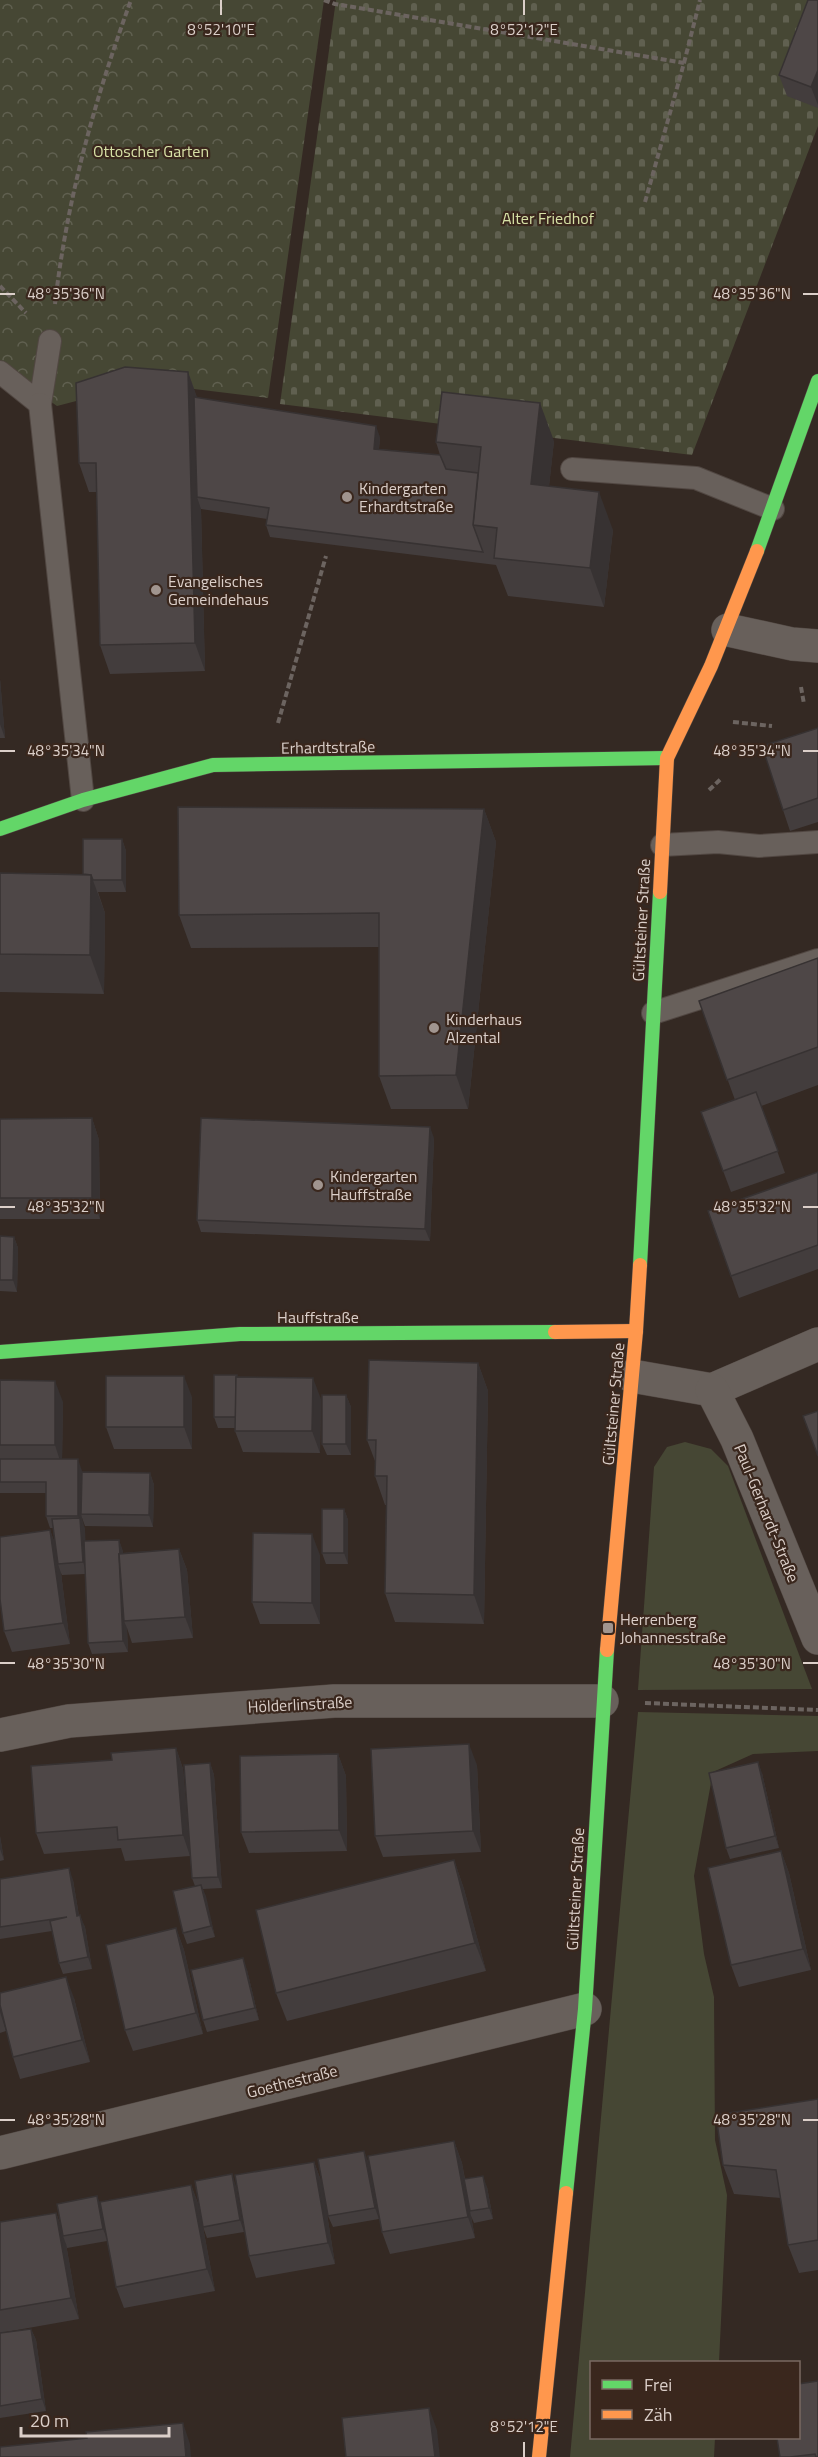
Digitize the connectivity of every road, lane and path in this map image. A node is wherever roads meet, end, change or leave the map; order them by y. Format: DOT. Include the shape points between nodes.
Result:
graph roads {
  1 [pos="131,0"];
  2 [pos="324,0"];
  3 [pos="700,0"];
  4 [pos="684,63"];
  5 [pos="645,202"];
  6 [pos="50,341"];
  7 [pos="0,372"];
  8 [pos="818,381"];
  9 [pos="40,404"];
  10 [pos="572,469"];
  11 [pos="773,509"];
  12 [pos="326,556"];
  13 [pos="728,630"];
  14 [pos="818,646"];
  15 [pos="667,758"];
  16 [pos="270,764"];
  17 [pos="83,800"];
  18 [pos="0,829"];
  19 [pos="818,842"];
  20 [pos="662,845"];
  21 [pos="818,960"];
  22 [pos="653,1013"];
  23 [pos="636,1331"];
  24 [pos="818,1344"];
  25 [pos="0,1352"];
  26 [pos="632,1376"];
  27 [pos="712,1389"];
  28 [pos="818,1638"];
  29 [pos="602,1701"];
  30 [pos="818,1710"];
  31 [pos="0,1735"];
  32 [pos="585,2009"];
  33 [pos="0,2153"];
  34 [pos="539,2457"];
  1 -- 6 [label="path" via="105,70 79,164 58,273"];
  2 -- 4 [label="path"];
  3 -- 4 [label="path"];
  4 -- 5 [label="path"];
  6 -- 9 [label="lane"];
  7 -- 9 [label="lane"];
  8 -- 11 [label="street, Gültsteiner Straße"];
  9 -- 17 [label="lane"];
  10 -- 11 [label="lane" via="696,478"];
  11 -- 13 [label="street, Gültsteiner Straße"];
  12 -- 16 [label="path" via="282,704"];
  13 -- 14 [label="street"];
  13 -- 15 [label="street, Gültsteiner Straße"];
  15 -- 16 [label="street, Erhardtstraße"];
  15 -- 20 [label="street, Gültsteiner Straße"];
  16 -- 17 [label="street, Erhardtstraße" via="213,765"];
  17 -- 18 [label="street, Erhardtstraße"];
  19 -- 20 [label="lane"];
  20 -- 22 [label="street, Gültsteiner Straße"];
  21 -- 22 [label="lane"];
  22 -- 23 [label="street, Gültsteiner Straße"];
  23 -- 25 [label="street, Hauffstraße" via="240,1334"];
  23 -- 26 [label="street, Gültsteiner Straße"];
  24 -- 27 [label="street"];
  26 -- 27 [label="street"];
  26 -- 29 [label="street, Gültsteiner Straße"];
  27 -- 28 [label="street, Paul-Gerhardt-Straße" via="738,1439"];
  29 -- 30 [label="path"];
  29 -- 31 [label="street, Hölderlinstraße" via="334,1701 69,1721"];
  29 -- 32 [label="street, Gültsteiner Straße"];
  32 -- 33 [label="street, Goethestraße"];
  32 -- 34 [label="street, Gültsteiner Straße"];
}
